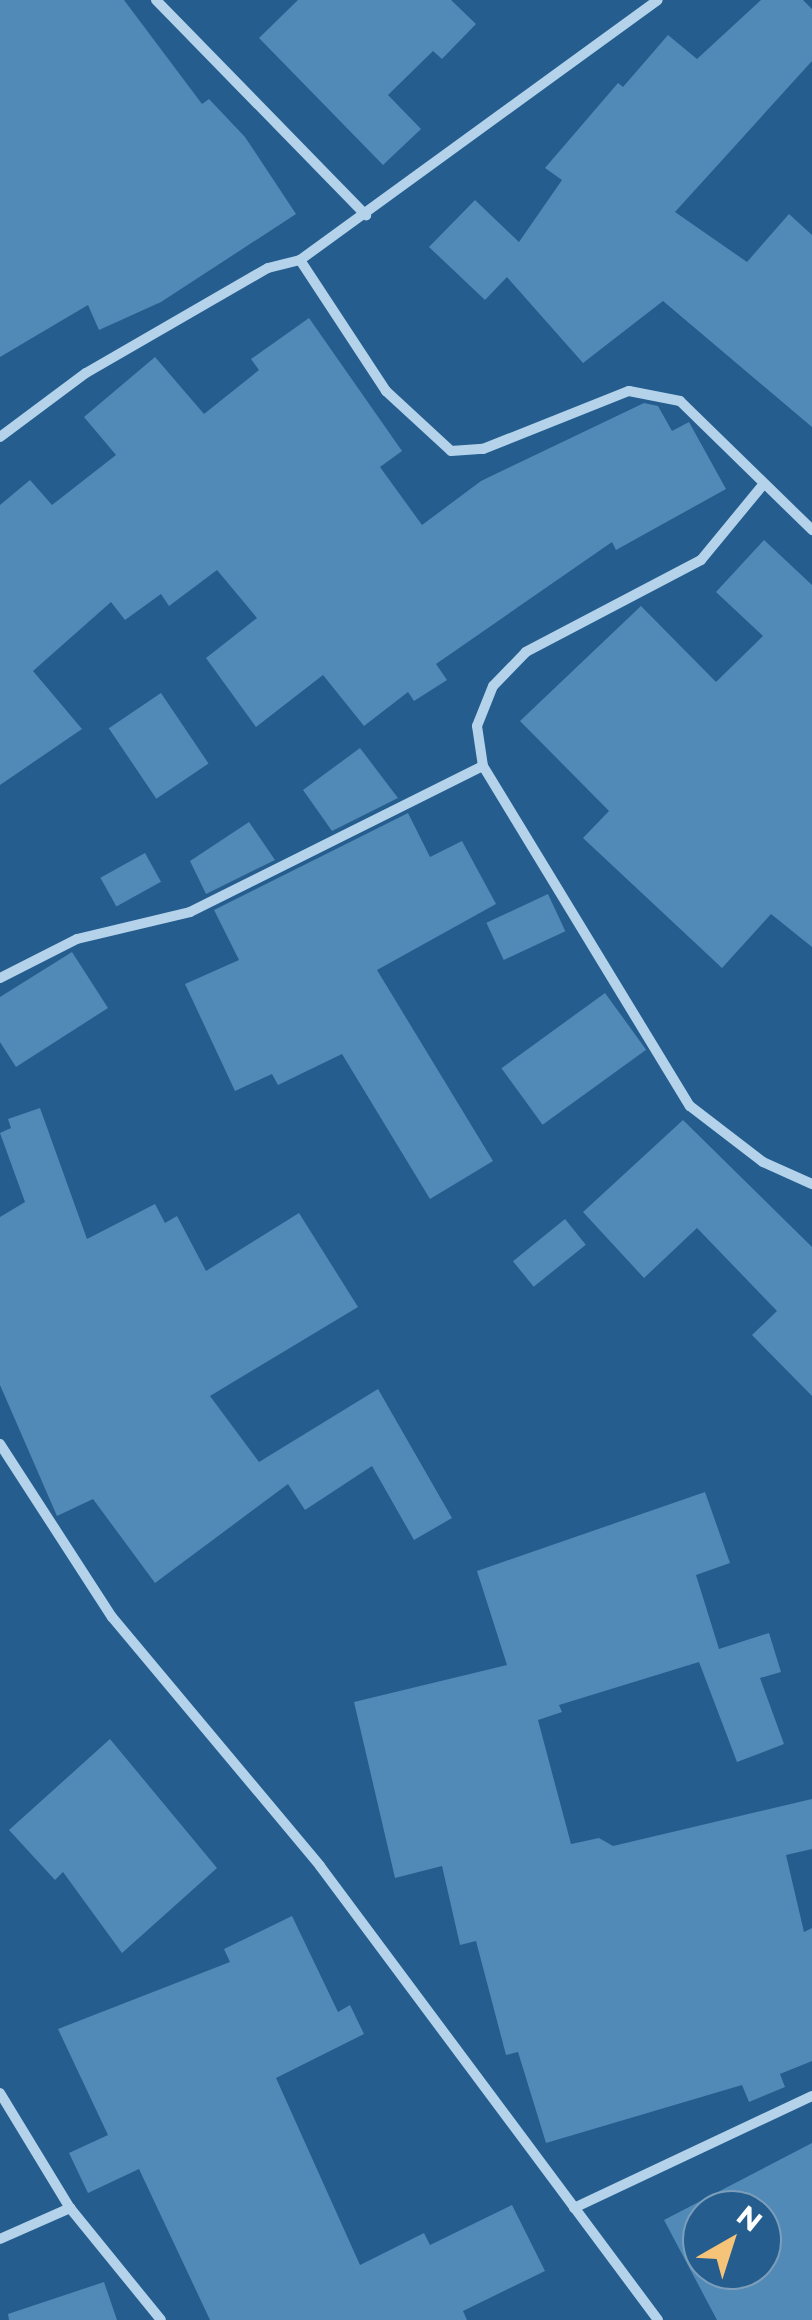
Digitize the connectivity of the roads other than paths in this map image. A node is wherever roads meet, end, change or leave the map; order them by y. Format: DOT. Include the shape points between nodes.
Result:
graph roads {
  1 [pos="156,0"];
  2 [pos="658,0"];
  3 [pos="366,215"];
  4 [pos="300,260"];
  5 [pos="0,437"];
  6 [pos="762,486"];
  7 [pos="812,530"];
  8 [pos="482,766"];
  9 [pos="0,978"];
  10 [pos="812,1184"];
  11 [pos="0,1444"];
  12 [pos="0,2093"];
  13 [pos="812,2096"];
  14 [pos="70,2208"];
  15 [pos="574,2208"];
  16 [pos="0,2239"];
  17 [pos="161,2320"];
  18 [pos="658,2320"];
  1 -- 3 [label="street"];
  2 -- 3 [label="street"];
  3 -- 4 [label="street"];
  4 -- 5 [label="street" via="268,268 86,373"];
  4 -- 6 [label="street" via="386,391 451,450 483,449 630,391 680,402"];
  6 -- 7 [label="street"];
  6 -- 8 [label="street" via="701,560 526,652 493,686 476,726"];
  8 -- 9 [label="street" via="190,912 78,939"];
  8 -- 10 [label="street" via="690,1106 763,1162"];
  11 -- 15 [label="street" via="112,1617 320,1866"];
  12 -- 14 [label="street"];
  13 -- 15 [label="street"];
  14 -- 16 [label="street"];
  14 -- 17 [label="street"];
  15 -- 18 [label="street"];
}
